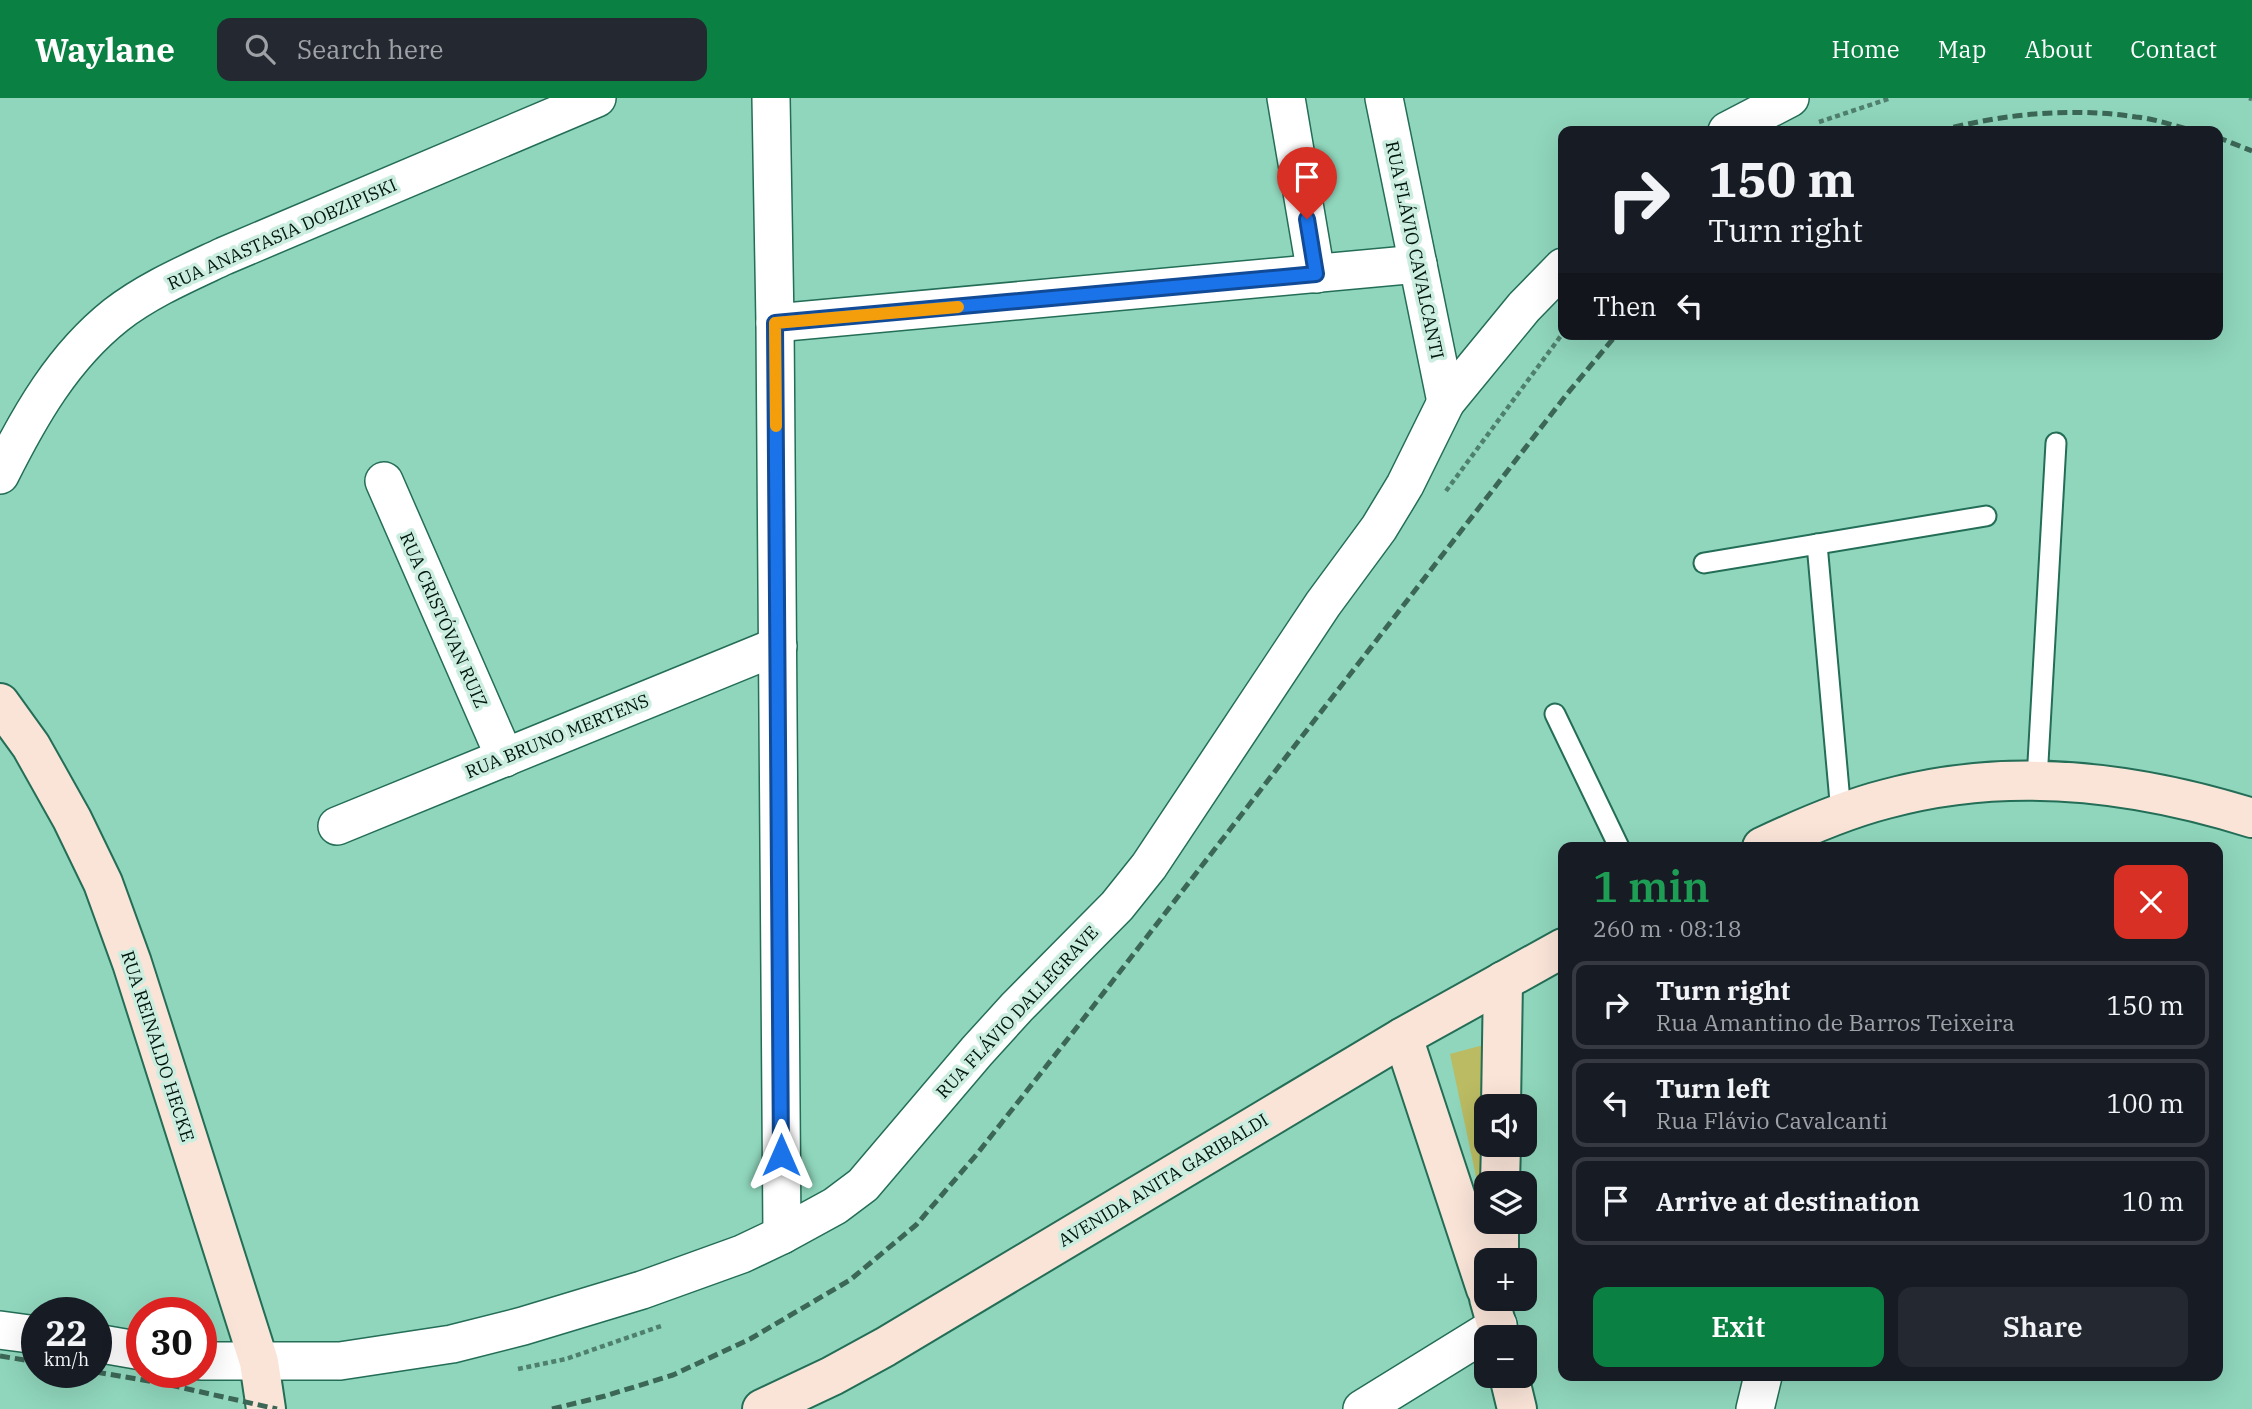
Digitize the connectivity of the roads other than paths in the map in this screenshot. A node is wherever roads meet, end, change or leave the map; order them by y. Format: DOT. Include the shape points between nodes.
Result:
graph roads {
  1 [pos="597,98"];
  2 [pos="771,98"];
  3 [pos="1286,98"];
  4 [pos="1384,98"];
  5 [pos="1801,112"];
  6 [pos="1746,126"];
  7 [pos="1418,264"];
  8 [pos="1558,272"];
  9 [pos="1316,274"];
  10 [pos="775,323"];
  11 [pos="1446,402"];
  12 [pos="2056,443"];
  13 [pos="0,475"];
  14 [pos="384,481"];
  15 [pos="1986,516"];
  16 [pos="1817,544"];
  17 [pos="1704,563"];
  18 [pos="778,646"];
  19 [pos="0,702"];
  20 [pos="1555,714"];
  21 [pos="505,758"];
  22 [pos="2038,780"];
  23 [pos="1841,813"];
  24 [pos="2252,818"];
  25 [pos="337,826"];
  26 [pos="1617,842"];
  27 [pos="1774,842"];
  28 [pos="1558,951"];
  29 [pos="1503,981"];
  30 [pos="1403,1037"];
  31 [pos="1501,1094"];
  32 [pos="782,1236"];
  33 [pos="1474,1253"];
  34 [pos="1496,1315"];
  35 [pos="0,1330"];
  36 [pos="21,1333"];
  37 [pos="217,1361"];
  38 [pos="259,1362"];
  39 [pos="1762,1381"];
  40 [pos="1512,1388"];
  41 [pos="265,1408"];
  42 [pos="762,1409"];
  43 [pos="1362,1409"];
  44 [pos="1517,1409"];
  45 [pos="1755,1409"];
  1 -- 13 [label="street, RUA ANASTASIA DOBZIPISKI" via="167,283 117,315 79,350 46,391"];
  2 -- 10 [label="street"];
  3 -- 9 [label="street"];
  4 -- 7 [label="street, RUA FLÁVIO CAVALCANTI"];
  5 -- 6 [label="street"];
  7 -- 9 [label="street"];
  7 -- 11 [label="street, RUA FLÁVIO CAVALCANTI"];
  8 -- 11 [label="street, RUA FLÁVIO DALLEGRAVE"];
  9 -- 10 [label="street"];
  10 -- 18 [label="street"];
  11 -- 32 [label="street, RUA FLÁVIO DALLEGRAVE" via="1379,528 1316,614 1149,866 1117,906 977,1051 863,1185"];
  12 -- 22 [label="lane"];
  14 -- 21 [label="street, RUA CRISTÓVAN RUIZ"];
  15 -- 16 [label="lane"];
  16 -- 17 [label="lane"];
  16 -- 23 [label="lane"];
  18 -- 21 [label="street, RUA BRUNO MERTENS"];
  18 -- 32 [label="street"];
  19 -- 38 [label="main road, RUA REINALDO HECKE" via="72,818 103,883"];
  20 -- 26 [label="lane"];
  21 -- 25 [label="street, RUA BRUNO MERTENS"];
  22 -- 23 [label="main road" via="1923,790"];
  22 -- 24 [label="main road" via="2154,792"];
  23 -- 27 [label="main road"];
  28 -- 29 [label="main road, AVENIDA ANITA GARIBALDI"];
  29 -- 30 [label="main road, AVENIDA ANITA GARIBALDI"];
  29 -- 31 [label="main road"];
  30 -- 33 [label="main road"];
  30 -- 42 [label="main road, AVENIDA ANITA GARIBALDI" via="885,1347"];
  32 -- 38 [label="street, RUA FLÁVIO DALLEGRAVE" via="642,1290 464,1341 340,1361"];
  34 -- 43 [label="street"];
  35 -- 36 [label="street"];
  37 -- 38 [label="street, RUA FLÁVIO DALLEGRAVE"];
  38 -- 41 [label="main road, RUA REINALDO HECKE"];
  39 -- 45 [label="street"];
  40 -- 44 [label="main road"];
}
